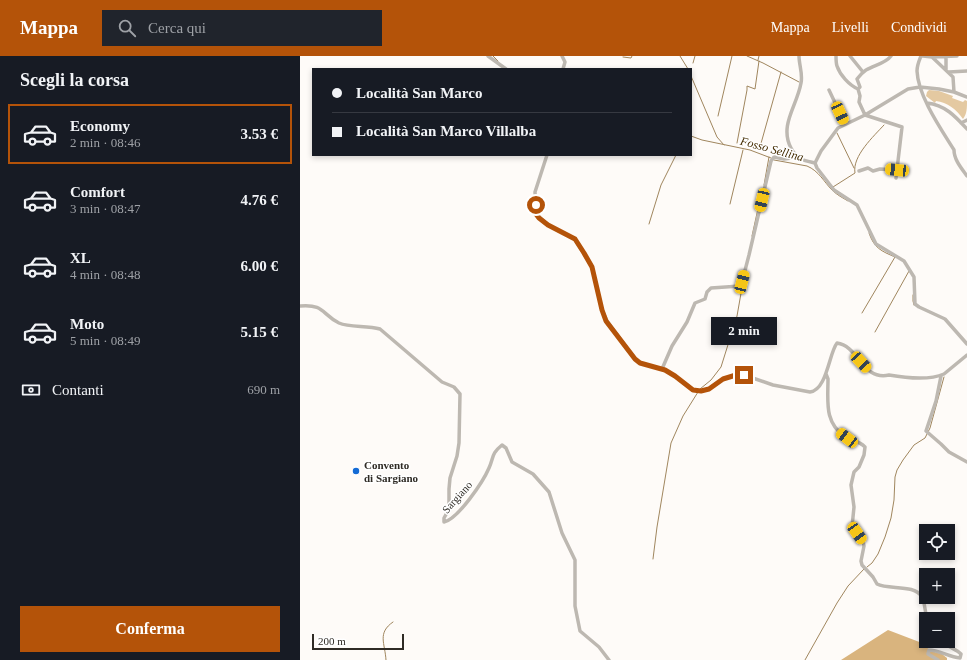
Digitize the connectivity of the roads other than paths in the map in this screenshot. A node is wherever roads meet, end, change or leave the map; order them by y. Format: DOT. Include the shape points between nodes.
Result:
graph roads {
  1 [pos="488,56"];
  2 [pos="562,56"];
  3 [pos="799,56"];
  4 [pos="836,56"];
  5 [pos="850,56"];
  6 [pos="891,56"];
  7 [pos="922,56"];
  8 [pos="957,56"];
  9 [pos="946,57"];
  10 [pos="932,58"];
  11 [pos="505,68"];
  12 [pos="563,68"];
  13 [pos="948,71"];
  14 [pos="967,71"];
  15 [pos="863,72"];
  16 [pos="920,88"];
  17 [pos="858,89"];
  18 [pos="829,90"];
  19 [pos="954,92"];
  20 [pos="967,97"];
  21 [pos="927,103"];
  22 [pos="865,114"];
  23 [pos="967,120"];
  24 [pos="961,123"];
  25 [pos="845,124"];
  26 [pos="967,129"];
  27 [pos="794,154"];
  28 [pos="547,156"];
  29 [pos="815,163"];
  30 [pos="897,170"];
  31 [pos="859,171"];
  32 [pos="967,176"];
  33 [pos="896,178"];
  34 [pos="300,306"];
  35 [pos="967,344"];
  36 [pos="967,355"];
  37 [pos="662,369"];
  38 [pos="826,374"];
  39 [pos="941,376"];
  40 [pos="967,462"];
  41 [pos="925,612"];
  42 [pos="950,648"];
  43 [pos="609,660"];
  44 [pos="938,660"];
  1 -- 11 [label="street"];
  2 -- 12 [label="street" via="565,62"];
  3 -- 27 [label="street" via="801,83 786,130"];
  4 -- 17 [label="street" via="837,66 844,77"];
  5 -- 15 [label="street"];
  6 -- 15 [label="street" via="886,62"];
  7 -- 10 [label="street"];
  7 -- 16 [label="street" via="917,71"];
  8 -- 9 [label="street"];
  9 -- 10 [label="street"];
  9 -- 13 [label="street"];
  10 -- 13 [label="street"];
  13 -- 14 [label="street"];
  13 -- 19 [label="street" via="954,77"];
  15 -- 17 [label="street" via="857,79 860,87"];
  16 -- 19 [label="street"];
  16 -- 21 [label="street"];
  16 -- 22 [label="street" via="910,88"];
  17 -- 22 [label="street" via="859,102"];
  18 -- 25 [label="street"];
  19 -- 20 [label="street"];
  21 -- 24 [label="street" via="942,106"];
  21 -- 32 [label="street"];
  22 -- 25 [label="street"];
  22 -- 30 [label="street" via="902,126"];
  23 -- 24 [label="street"];
  24 -- 26 [label="street"];
  25 -- 29 [label="street" via="832,134"];
  27 -- 29 [label="street"];
  27 -- 37 [label="street" via="792,158 774,157 771,161 740,286 711,288 706,299 695,303"];
  28 -- 37 [label="street" via="535,192 536,214 548,225 575,239 592,267 606,321 632,356 640,363"];
  29 -- 35 [label="street" via="816,168 834,190 857,205 876,244 907,265 914,280 915,304 945,319"];
  30 -- 31 [label="street" via="880,168 872,171 868,168"];
  30 -- 33 [label="street"];
  34 -- 43 [label="street, Sargiano" via="315,306 340,323 380,329 442,382 454,387 460,394 460,443 450,478 449,509 444,522 453,518 480,486 490,467 494,452 502,445 512,462 533,474 549,492 562,533 575,560 575,606 580,631 599,647"];
  36 -- 39 [label="street"];
  37 -- 38 [label="street" via="693,390 701,391 709,389 723,379 744,375 773,385 814,392"];
  38 -- 39 [label="street" via="834,348 840,343 876,375 924,378"];
  38 -- 41 [label="street" via="828,415 837,430 865,447 851,485 854,507 852,527 863,541 862,565 874,577 876,584 916,591 922,597"];
  39 -- 40 [label="street" via="927,432 949,452"];
  42 -- 44 [label="street" via="961,654 960,658 929,650 928,654"];
}
